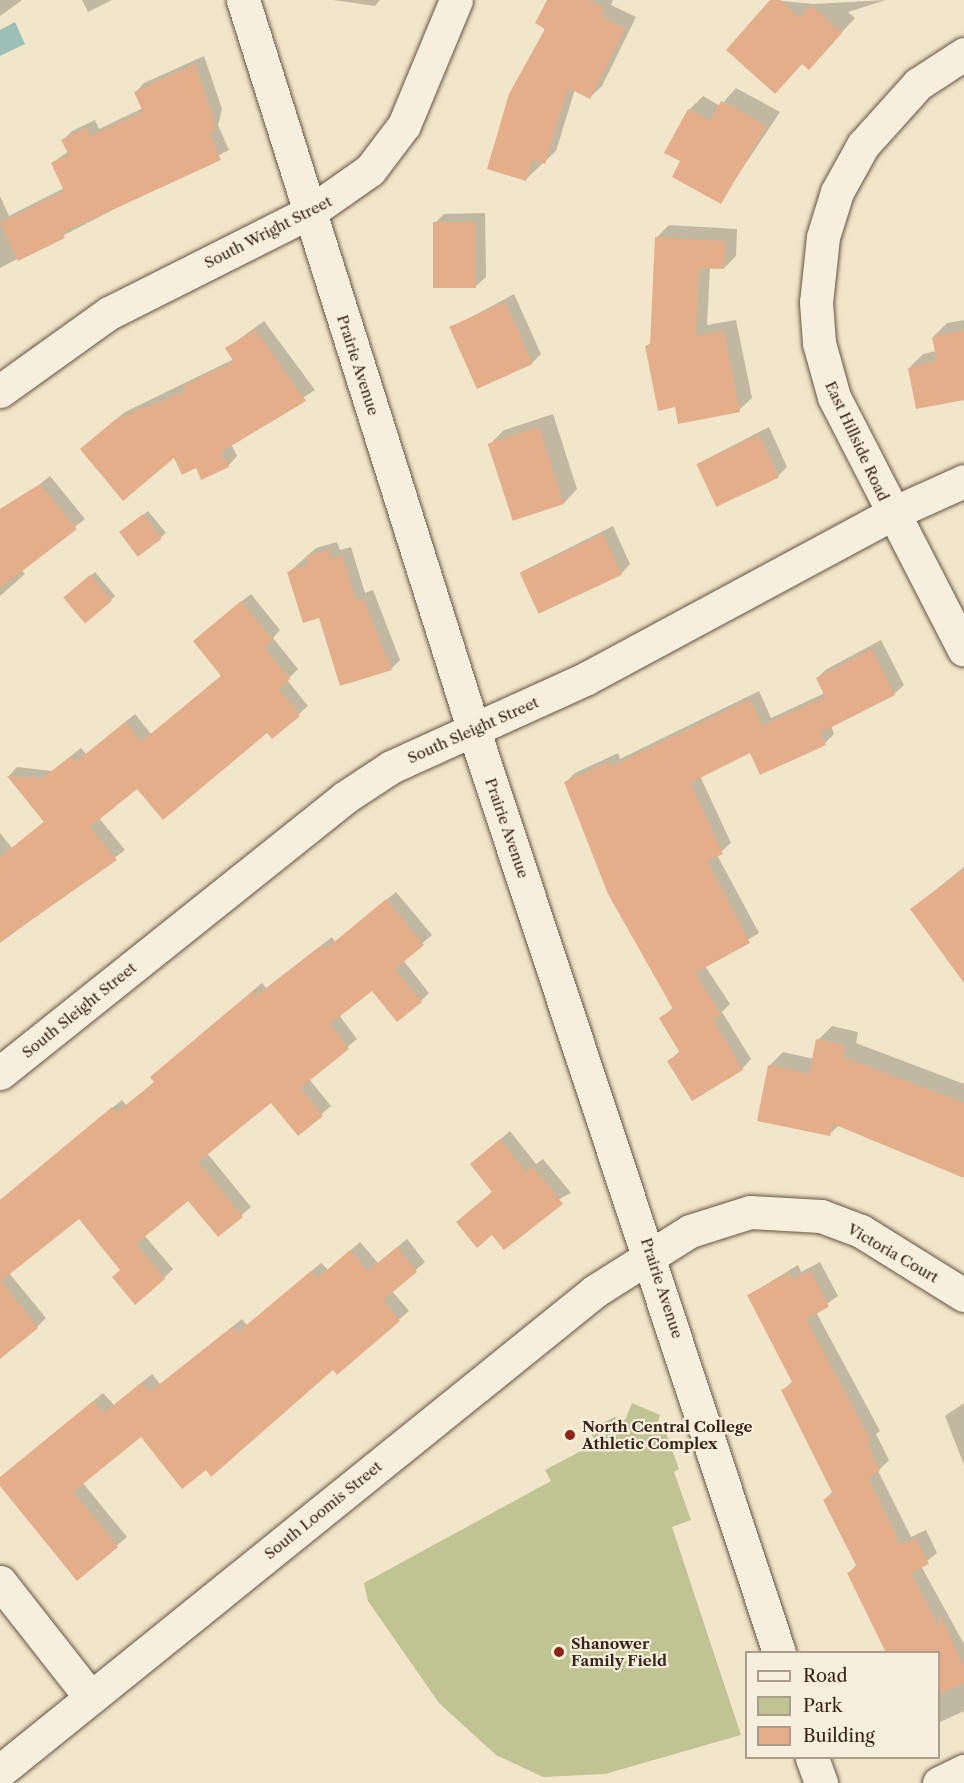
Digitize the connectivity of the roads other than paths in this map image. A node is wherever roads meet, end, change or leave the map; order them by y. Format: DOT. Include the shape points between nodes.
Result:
graph roads {
  1 [pos="243,0"];
  2 [pos="456,0"];
  3 [pos="964,54"];
  4 [pos="310,212"];
  5 [pos="0,391"];
  6 [pos="964,481"];
  7 [pos="891,514"];
  8 [pos="964,651"];
  9 [pos="473,728"];
  10 [pos="0,1073"];
  11 [pos="652,1256"];
  12 [pos="964,1294"];
  13 [pos="0,1582"];
  14 [pos="778,1651"];
  15 [pos="91,1698"];
  16 [pos="812,1759"];
  17 [pos="0,1771"];
  18 [pos="964,1771"];
  19 [pos="821,1783"];
  20 [pos="939,1783"];
  1 -- 4 [label="street, Prairie Avenue"];
  2 -- 4 [label="street, South Wright Street" via="388,151 342,194"];
  3 -- 7 [label="street, East Hillside Road" via="918,84 863,145 837,192 819,260 816,303 825,368"];
  4 -- 5 [label="street, South Wright Street" via="109,313"];
  4 -- 9 [label="street, Prairie Avenue"];
  6 -- 7 [label="street, South Sleight Street"];
  7 -- 8 [label="street, East Hillside Road"];
  7 -- 9 [label="street, South Sleight Street" via="587,678"];
  9 -- 10 [label="street, South Sleight Street" via="392,767 344,798"];
  9 -- 11 [label="street, Prairie Avenue"];
  11 -- 12 [label="street, Victoria Court" via="718,1218 750,1212 821,1216 861,1231"];
  11 -- 14 [label="street, Prairie Avenue"];
  11 -- 15 [label="street, South Loomis Street" via="595,1291"];
  13 -- 15 [label="street"];
  15 -- 17 [label="street, South Loomis Street"];
  16 -- 19 [label="street"];
  18 -- 20 [label="street"];
}
